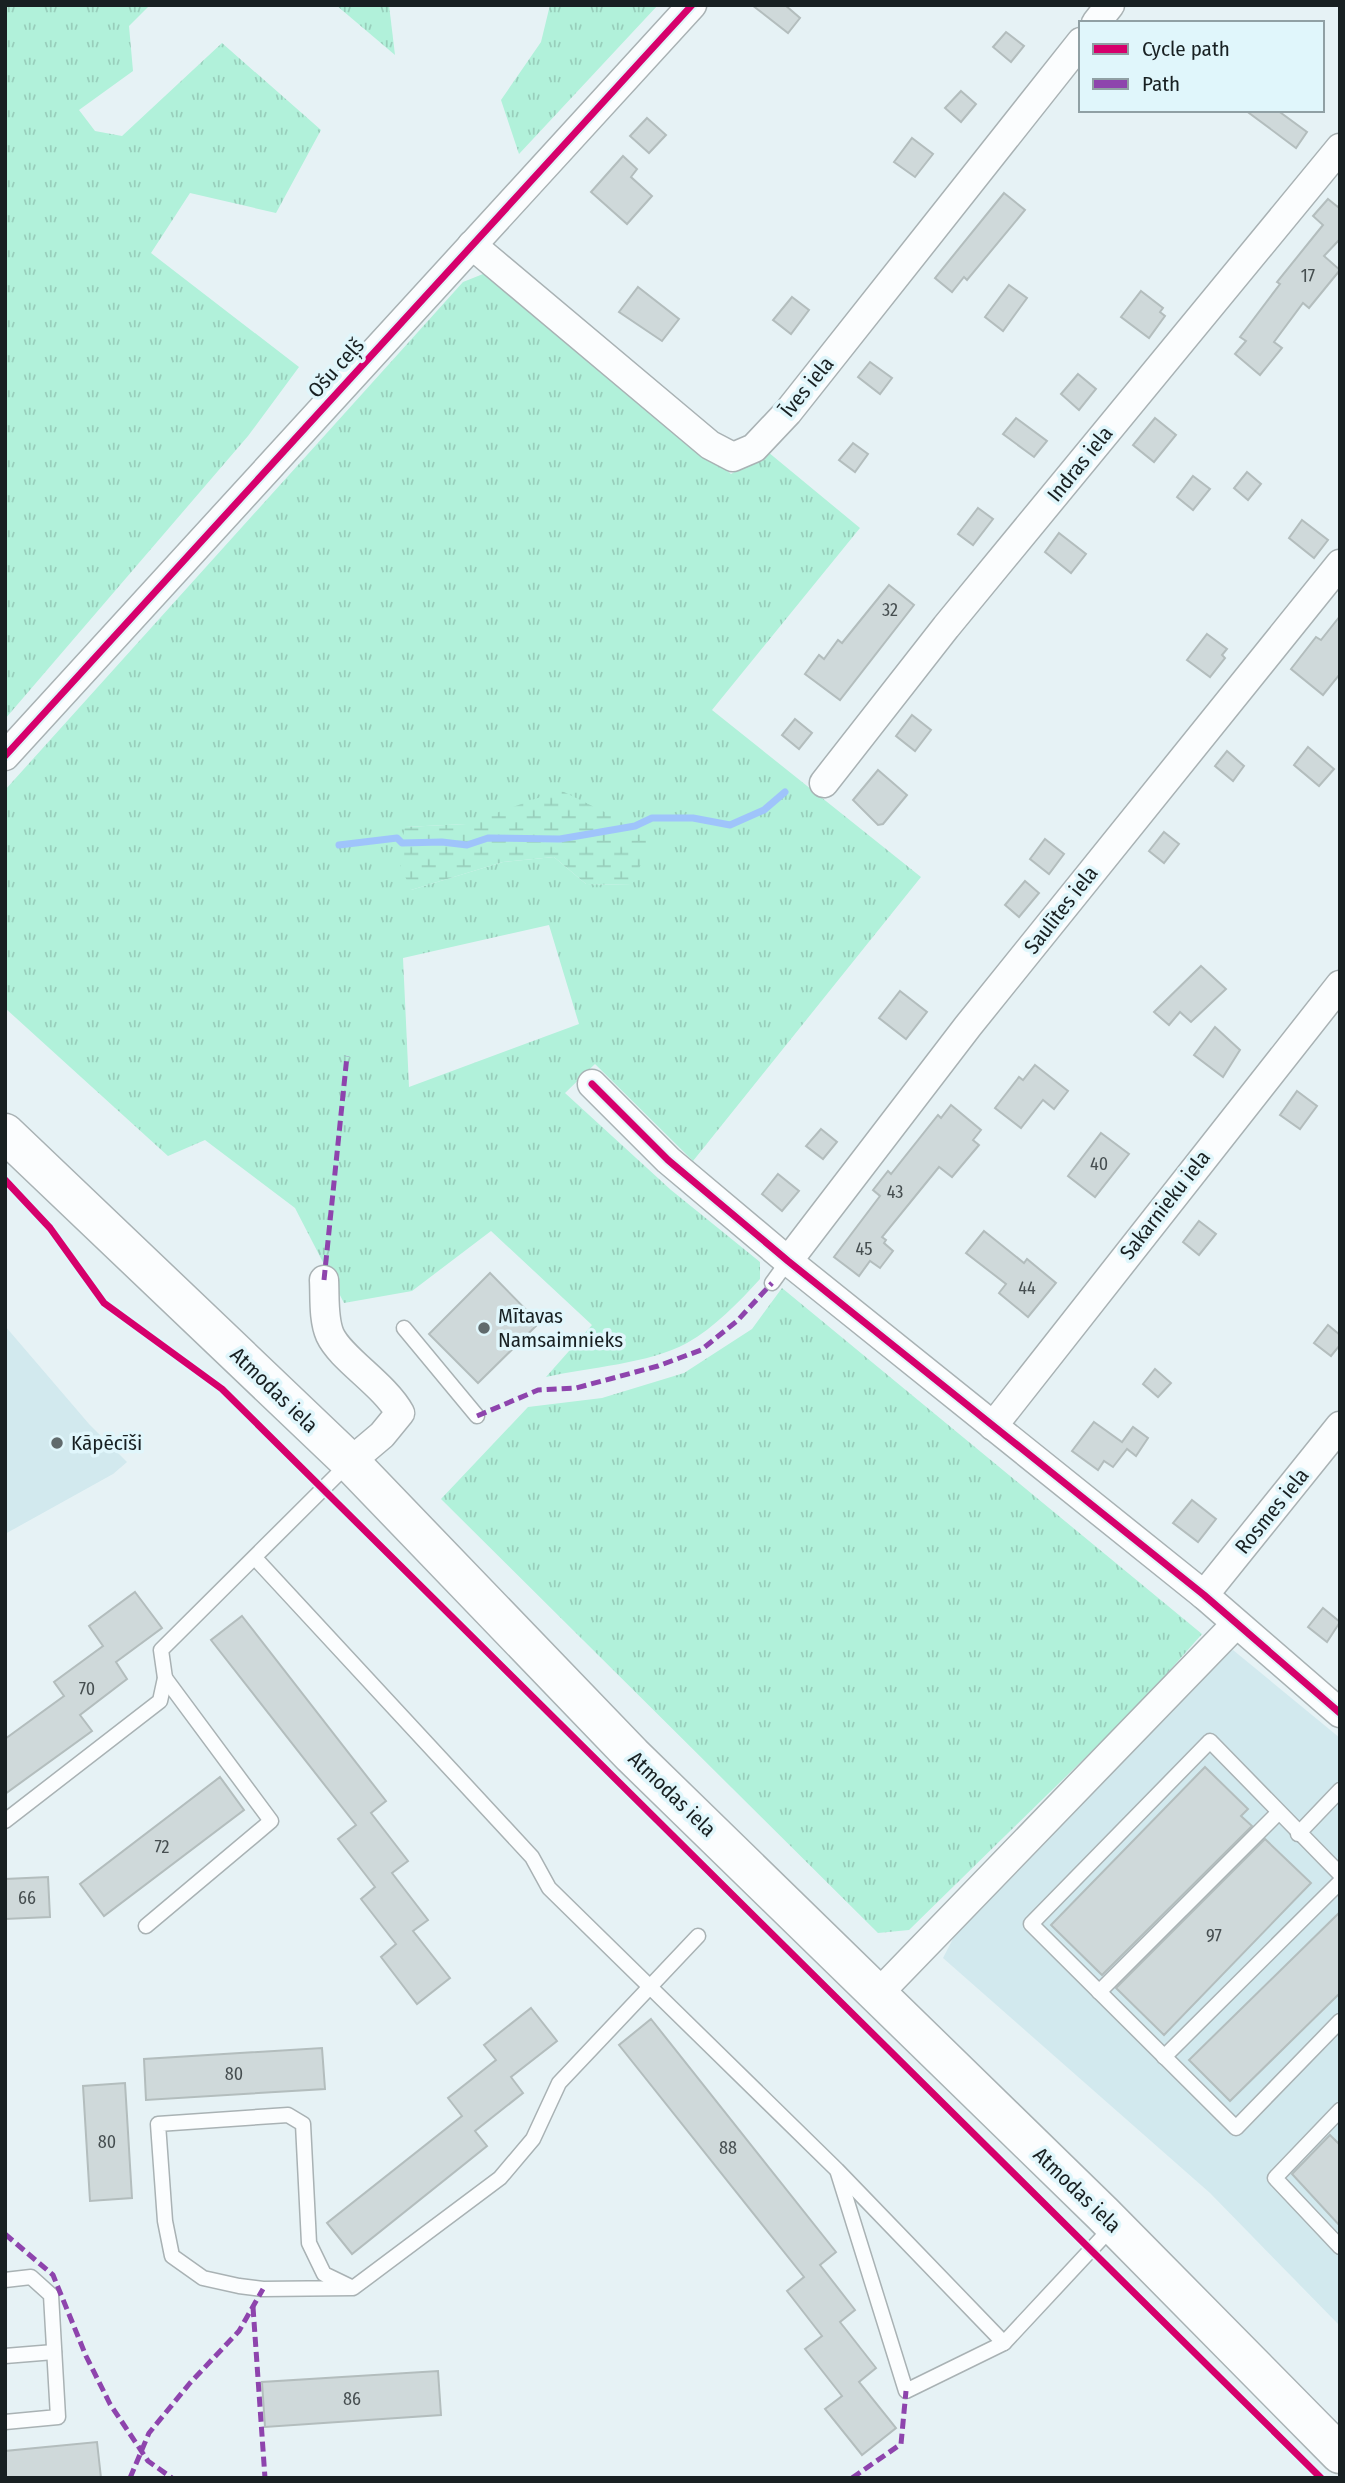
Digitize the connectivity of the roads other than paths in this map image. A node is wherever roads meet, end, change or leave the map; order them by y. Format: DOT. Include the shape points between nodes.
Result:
graph roads {
  1 [pos="692,5"];
  2 [pos="1110,5"];
  3 [pos="1098,21"];
  4 [pos="1079,46"];
  5 [pos="1340,148"];
  6 [pos="472,245"];
  7 [pos="1340,564"];
  8 [pos="5,756"];
  9 [pos="824,783"];
  10 [pos="1340,985"];
  11 [pos="592,1084"];
  12 [pos="5,1133"];
  13 [pos="780,1272"];
  14 [pos="324,1280"];
  15 [pos="404,1328"];
  16 [pos="477,1416"];
  17 [pos="993,1426"];
  18 [pos="1340,1426"];
  19 [pos="350,1462"];
  20 [pos="256,1559"];
  21 [pos="1203,1595"];
  22 [pos="1235,1625"];
  23 [pos="165,1678"];
  24 [pos="1340,1713"];
  25 [pos="1340,1790"];
  26 [pos="1278,1813"];
  27 [pos="5,1821"];
  28 [pos="1297,1834"];
  29 [pos="1340,1874"];
  30 [pos="1340,1882"];
  31 [pos="146,1926"];
  32 [pos="698,1936"];
  33 [pos="652,1985"];
  34 [pos="1099,1993"];
  35 [pos="876,1996"];
  36 [pos="1340,2021"];
  37 [pos="1164,2057"];
  38 [pos="1338,2116"];
  39 [pos="837,2171"];
  40 [pos="1114,2225"];
  41 [pos="1340,2247"];
  42 [pos="5,2280"];
  43 [pos="353,2288"];
  44 [pos="1004,2343"];
  45 [pos="54,2352"];
  46 [pos="5,2356"];
  47 [pos="5,2422"];
  48 [pos="1340,2454"];
  1 -- 6 [label="street, Ošu ceļš"];
  2 -- 3 [label="street"];
  4 -- 6 [label="street, Īves iela" via="788,412 754,448 733,457 710,445"];
  5 -- 9 [label="street, Indras iela" via="946,627"];
  6 -- 8 [label="street, Ošu ceļš"];
  7 -- 13 [label="street, Saulītes iela" via="968,1026"];
  10 -- 17 [label="street, Sakarnieku iela"];
  11 -- 13 [label="street"];
  12 -- 19 [label="main road, Atmodas iela"];
  13 -- 17 [label="street"];
  14 -- 19 [label="street" via="330,1335 392,1398 400,1413 382,1436"];
  15 -- 16 [label="lane"];
  17 -- 21 [label="street"];
  18 -- 21 [label="street, Rosmes iela"];
  19 -- 20 [label="lane"];
  19 -- 35 [label="main road, Atmodas iela" via="632,1755"];
  20 -- 23 [label="lane" via="161,1650"];
  20 -- 33 [label="lane" via="532,1857 549,1888"];
  21 -- 22 [label="street"];
  22 -- 24 [label="street"];
  22 -- 35 [label="street"];
  23 -- 27 [label="lane" via="160,1701"];
  23 -- 31 [label="lane" via="271,1821"];
  25 -- 28 [label="lane"];
  26 -- 28 [label="lane"];
  26 -- 34 [label="lane"];
  26 -- 34 [label="lane" via="1210,1741 1031,1924"];
  28 -- 29 [label="lane"];
  30 -- 37 [label="lane"];
  32 -- 33 [label="lane"];
  33 -- 39 [label="lane"];
  33 -- 43 [label="lane" via="559,2083 533,2139 500,2179"];
  34 -- 37 [label="lane"];
  35 -- 40 [label="main road, Atmodas iela"];
  36 -- 37 [label="lane" via="1236,2128"];
  38 -- 41 [label="lane" via="1275,2178"];
  39 -- 44 [label="lane"];
  39 -- 44 [label="lane" via="906,2391"];
  40 -- 44 [label="lane"];
  40 -- 48 [label="main road, Atmodas iela"];
  42 -- 45 [label="lane" via="31,2277 51,2295"];
  43 -- 43 [label="lane" via="324,2274 309,2243 303,2123 288,2115 158,2124 172,2256 203,2278 239,2286"];
  45 -- 46 [label="lane"];
  45 -- 47 [label="lane" via="58,2417"];
}
